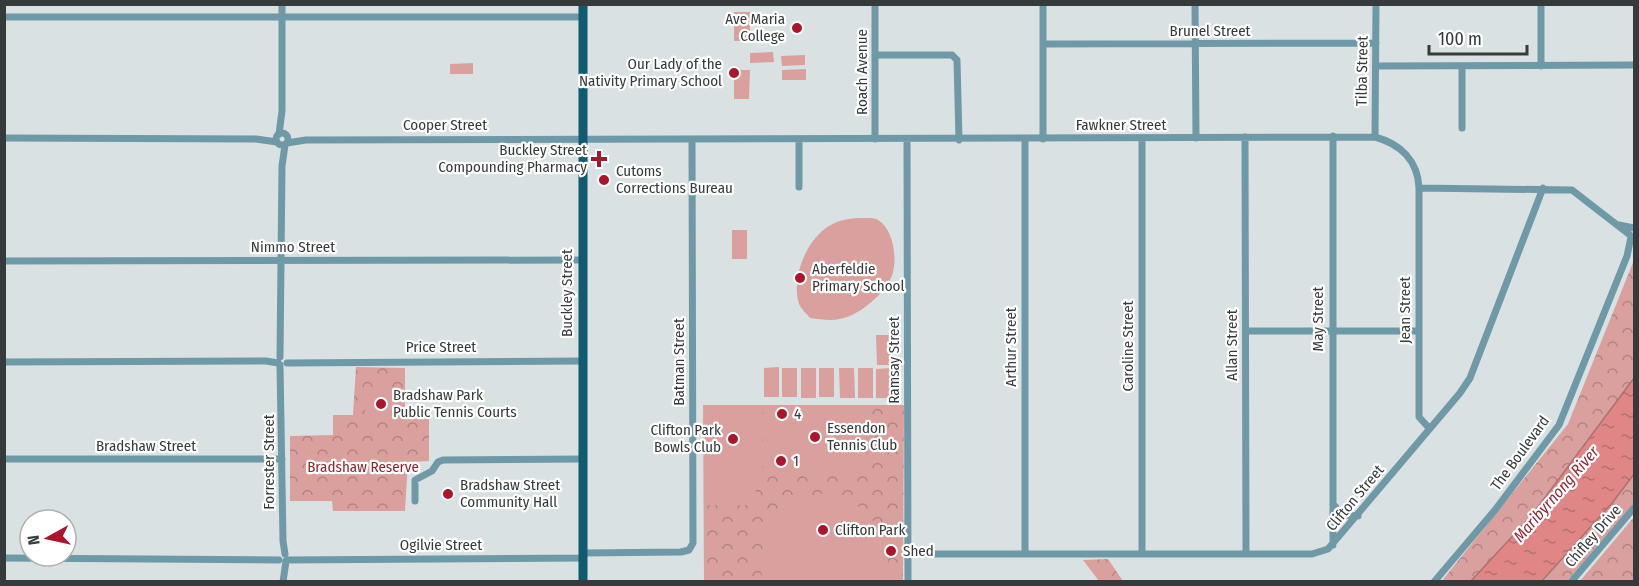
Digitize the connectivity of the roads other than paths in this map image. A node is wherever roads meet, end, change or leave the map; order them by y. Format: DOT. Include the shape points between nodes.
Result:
graph roads {
  1 [pos="282,4"];
  2 [pos="583,4"];
  3 [pos="875,4"];
  4 [pos="1043,4"];
  5 [pos="1195,4"];
  6 [pos="1376,4"];
  7 [pos="1541,4"];
  8 [pos="4,17"];
  9 [pos="583,17"];
  10 [pos="282,18"];
  11 [pos="1376,43"];
  12 [pos="1044,44"];
  13 [pos="1194,44"];
  14 [pos="875,55"];
  15 [pos="1635,65"];
  16 [pos="1376,66"];
  17 [pos="1462,66"];
  18 [pos="1541,66"];
  19 [pos="1462,128"];
  20 [pos="1333,136"];
  21 [pos="1245,137"];
  22 [pos="1375,137"];
  23 [pos="1196,138"];
  24 [pos="282,139"];
  25 [pos="583,139"];
  26 [pos="692,139"];
  27 [pos="799,139"];
  28 [pos="875,139"];
  29 [pos="907,139"];
  30 [pos="1025,139"];
  31 [pos="1043,139"];
  32 [pos="1142,139"];
  33 [pos="7,140"];
  34 [pos="959,140"];
  35 [pos="799,187"];
  36 [pos="1419,188"];
  37 [pos="1543,188"];
  38 [pos="1633,233"];
  39 [pos="1635,245"];
  40 [pos="1627,256"];
  41 [pos="582,260"];
  42 [pos="4,261"];
  43 [pos="282,261"];
  44 [pos="1418,330"];
  45 [pos="1246,331"];
  46 [pos="1331,331"];
  47 [pos="283,361"];
  48 [pos="582,361"];
  49 [pos="4,362"];
  50 [pos="1429,428"];
  51 [pos="282,459"];
  52 [pos="583,459"];
  53 [pos="6,460"];
  54 [pos="415,501"];
  55 [pos="1332,502"];
  56 [pos="1635,508"];
  57 [pos="1358,516"];
  58 [pos="1333,545"];
  59 [pos="909,554"];
  60 [pos="1025,554"];
  61 [pos="1142,554"];
  62 [pos="1246,554"];
  63 [pos="583,556"];
  64 [pos="4,558"];
  65 [pos="283,558"];
  66 [pos="283,579"];
  67 [pos="583,582"];
  68 [pos="908,582"];
  69 [pos="1434,582"];
  70 [pos="1571,582"];
  1 -- 10 [label="street, Forrester Street"];
  2 -- 9 [label="main road, Buckley Street"];
  3 -- 14 [label="street, Roach Avenue"];
  4 -- 12 [label="street"];
  5 -- 13 [label="street"];
  6 -- 11 [label="street, Tilba Street"];
  7 -- 18 [label="street"];
  8 -- 10 [label="street"];
  9 -- 10 [label="street"];
  9 -- 25 [label="main road, Buckley Street"];
  10 -- 24 [label="street, Forrester Street"];
  11 -- 13 [label="street, Brunel Street"];
  11 -- 16 [label="street, Tilba Street"];
  12 -- 13 [label="street, Brunel Street"];
  12 -- 31 [label="street"];
  13 -- 23 [label="street"];
  14 -- 28 [label="street, Roach Avenue"];
  14 -- 34 [label="street" via="952,55 957,60"];
  15 -- 18 [label="street"];
  16 -- 17 [label="street"];
  16 -- 22 [label="street, Tilba Street"];
  17 -- 18 [label="street"];
  17 -- 19 [label="street"];
  20 -- 21 [label="street, Fawkner Street"];
  20 -- 22 [label="street, Fawkner Street"];
  20 -- 46 [label="street, May Street"];
  21 -- 23 [label="street, Fawkner Street"];
  21 -- 45 [label="street, Allan Street"];
  22 -- 36 [label="street, Fawkner Street" via="1411,158"];
  23 -- 32 [label="street, Fawkner Street"];
  24 -- 25 [label="street, Cooper Street"];
  24 -- 33 [label="street, Cooper Street"];
  24 -- 43 [label="street, Forrester Street"];
  25 -- 26 [label="street, Fawkner Street"];
  25 -- 41 [label="main road, Buckley Street"];
  26 -- 27 [label="street, Fawkner Street"];
  26 -- 63 [label="street, Batman Street" via="693,543 689,550 681,552"];
  27 -- 28 [label="street, Fawkner Street"];
  27 -- 35 [label="street"];
  28 -- 29 [label="street, Fawkner Street"];
  29 -- 34 [label="street, Fawkner Street"];
  29 -- 59 [label="street, Ramsay Street"];
  30 -- 31 [label="street, Fawkner Street"];
  30 -- 34 [label="street, Fawkner Street"];
  30 -- 60 [label="street, Arthur Street"];
  31 -- 32 [label="street, Fawkner Street"];
  32 -- 61 [label="street, Caroline Street"];
  36 -- 37 [label="street"];
  36 -- 44 [label="street, Jean Street"];
  37 -- 38 [label="street" via="1572,190"];
  37 -- 50 [label="street, Clifton Street" via="1470,378"];
  38 -- 40 [label="street, The Boulevard"];
  39 -- 40 [label="street, The Boulevard"];
  40 -- 69 [label="street, The Boulevard" via="1559,425"];
  41 -- 43 [label="street, Nimmo Street"];
  41 -- 48 [label="main road, Buckley Street"];
  42 -- 43 [label="street, Nimmo Street"];
  43 -- 47 [label="street, Forrester Street"];
  44 -- 46 [label="street"];
  44 -- 50 [label="street, Jean Street" via="1419,417"];
  45 -- 46 [label="street"];
  45 -- 62 [label="street, Allan Street"];
  46 -- 55 [label="street, May Street"];
  47 -- 48 [label="street, Price Street"];
  47 -- 49 [label="street, Price Street"];
  47 -- 51 [label="street, Forrester Street"];
  48 -- 52 [label="main road, Buckley Street"];
  50 -- 57 [label="street, Clifton Street"];
  51 -- 53 [label="street, Bradshaw Street"];
  51 -- 65 [label="street, Forrester Street"];
  52 -- 54 [label="street" via="443,460 415,480"];
  52 -- 63 [label="main road, Buckley Street"];
  55 -- 57 [label="street" via="1343,515"];
  55 -- 58 [label="street, May Street"];
  56 -- 70 [label="street, Chifley Drive"];
  57 -- 58 [label="street, Clifton Street"];
  58 -- 62 [label="street, Clifton Street" via="1312,554"];
  59 -- 60 [label="street, Clifton Street"];
  59 -- 68 [label="street, Ramsay Street"];
  60 -- 61 [label="street, Clifton Street"];
  61 -- 62 [label="street, Clifton Street"];
  63 -- 65 [label="street, Ogilvie Street"];
  63 -- 67 [label="main road, Buckley Street"];
  64 -- 65 [label="street, Ogilvie Street"];
  65 -- 66 [label="street, Forrester Street"];
}
